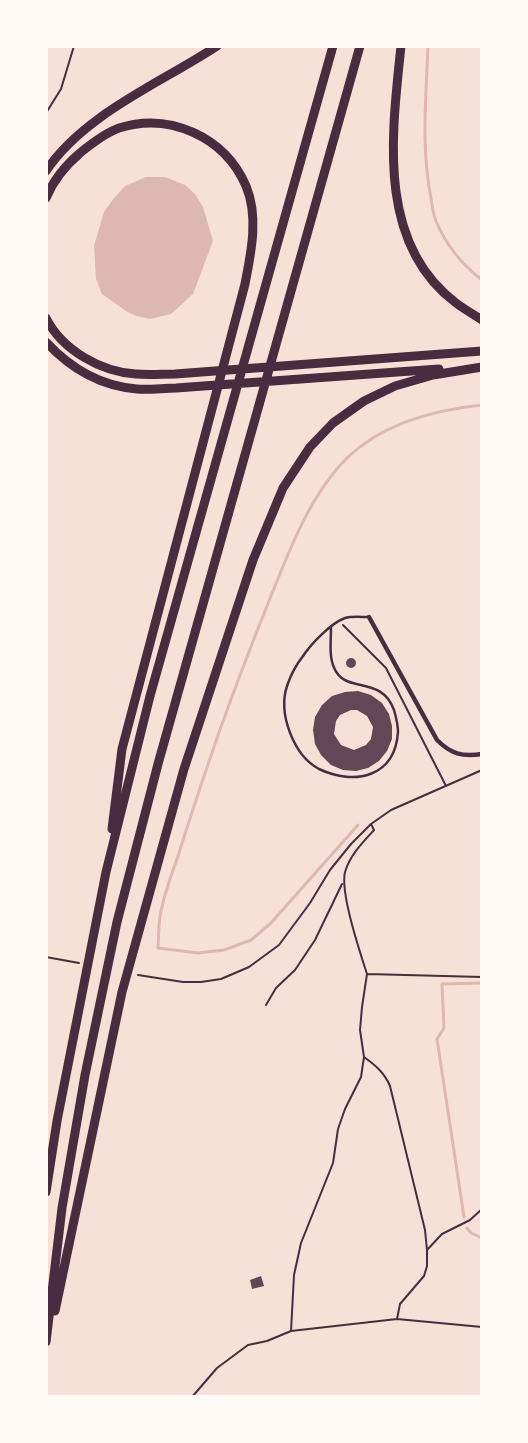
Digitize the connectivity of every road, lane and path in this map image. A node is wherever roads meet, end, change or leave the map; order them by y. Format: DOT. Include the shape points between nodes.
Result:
graph roads {
  1 [pos="74,46"];
  2 [pos="217,46"];
  3 [pos="333,46"];
  4 [pos="360,46"];
  5 [pos="401,46"];
  6 [pos="46,113"];
  7 [pos="46,171"];
  8 [pos="46,198"];
  9 [pos="46,318"];
  10 [pos="482,320"];
  11 [pos="46,342"];
  12 [pos="482,352"];
  13 [pos="482,367"];
  14 [pos="370,616"];
  15 [pos="340,622"];
  16 [pos="331,628"];
  17 [pos="482,754"];
  18 [pos="482,770"];
  19 [pos="446,786"];
  20 [pos="371,824"];
  21 [pos="106,872"];
  22 [pos="344,882"];
  23 [pos="368,974"];
  24 [pos="482,977"];
  25 [pos="158,979"];
  26 [pos="266,1005"];
  27 [pos="364,1057"];
  28 [pos="46,1192"];
  29 [pos="482,1209"];
  30 [pos="427,1250"];
  31 [pos="397,1319"];
  32 [pos="482,1327"];
  33 [pos="292,1331"];
  34 [pos="46,1344"];
  35 [pos="192,1397"];
  1 -- 6 [label="path" via="61,89"];
  2 -- 7 [label="highway" via="108,111 74,139"];
  3 -- 21 [label="highway" via="150,696"];
  4 -- 34 [label="highway" via="158,764 117,922 85,1075 62,1208"];
  5 -- 10 [label="highway" via="393,150 394,188 401,224 419,261 436,284"];
  8 -- 21 [label="highway" via="68,163 91,144 118,128 169,124 196,134 225,154 246,187 253,228 245,284 122,749"];
  9 -- 12 [label="highway" via="69,346 90,360 110,370 136,374"];
  11 -- 13 [label="highway" via="60,358 82,373 137,389"];
  13 -- 34 [label="highway" via="433,375 396,386 364,401 333,423 310,447 283,488 253,560 184,769 127,973"];
  14 -- 15 [label="lane" via="346,618"];
  14 -- 17 [label="street" via="437,740 458,754"];
  15 -- 16 [label="lane"];
  15 -- 19 [label="path" via="386,668"];
  16 -- 16 [label="lane" via="310,646 294,669 286,688 285,710 290,732 300,753 318,768 345,777 363,778 386,763 396,747 396,718 392,705 381,691 341,678 331,652"];
  18 -- 19 [label="path"];
  19 -- 20 [label="path" via="391,810"];
  20 -- 22 [label="path" via="374,830 352,856"];
  20 -- 25 [label="path" via="330,870 286,936 270,952 221,979 202,982"];
  21 -- 28 [label="highway"];
  22 -- 23 [label="path"];
  22 -- 26 [label="path" via="315,940"];
  23 -- 24 [label="path"];
  23 -- 27 [label="path" via="360,1030"];
  27 -- 30 [label="path" via="380,1069 390,1086"];
  27 -- 33 [label="path" via="361,1076 338,1129 333,1163 302,1243 294,1275"];
  29 -- 30 [label="path" via="470,1220 442,1234"];
  30 -- 31 [label="path" via="424,1276 400,1304"];
  31 -- 32 [label="path"];
  31 -- 33 [label="path"];
  33 -- 35 [label="path" via="248,1345 217,1368"];
}
